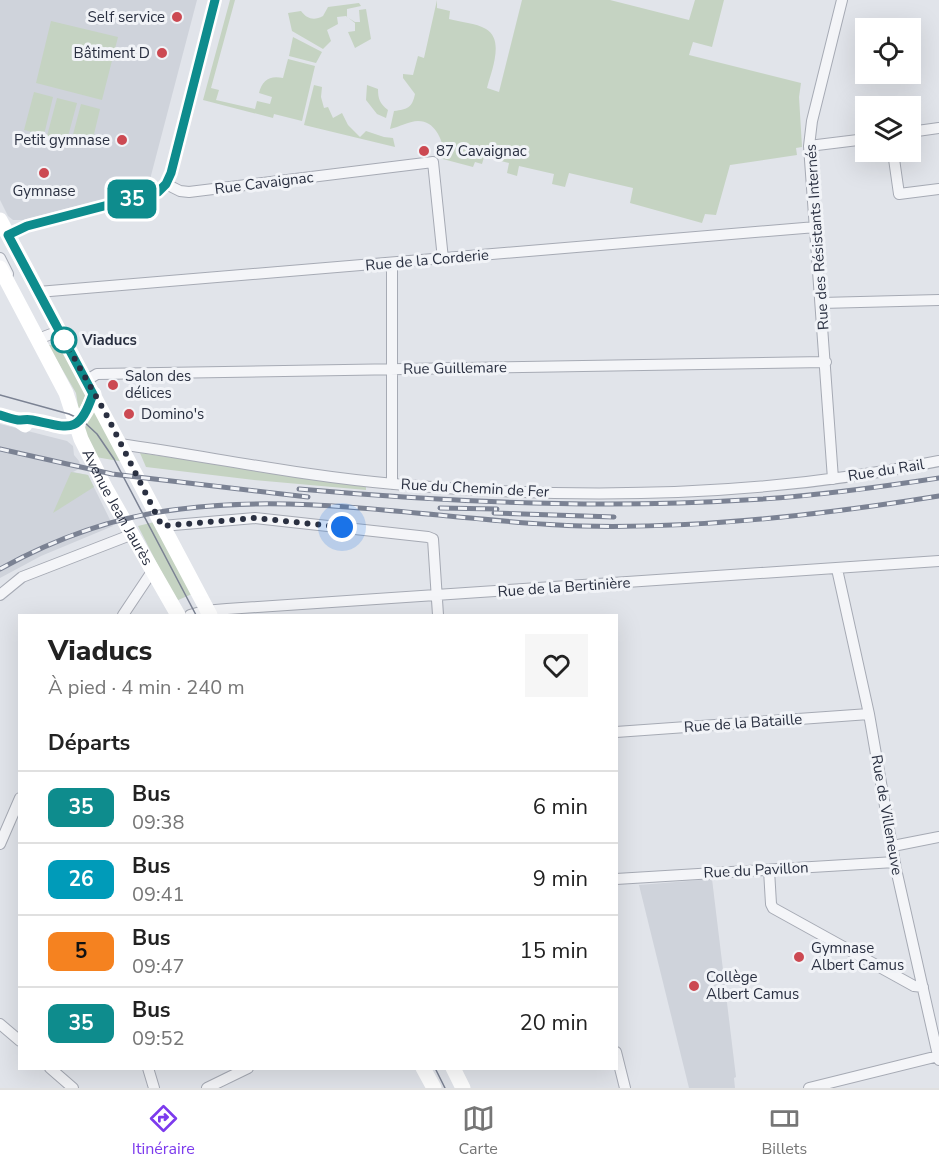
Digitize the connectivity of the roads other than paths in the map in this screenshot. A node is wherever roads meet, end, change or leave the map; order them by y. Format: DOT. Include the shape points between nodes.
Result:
graph roads {
  1 [pos="215,0"];
  2 [pos="843,0"];
  3 [pos="939,128"];
  4 [pos="921,130"];
  5 [pos="855,140"];
  6 [pos="809,146"];
  7 [pos="894,162"];
  8 [pos="166,184"];
  9 [pos="939,189"];
  10 [pos="0,220"];
  11 [pos="816,227"];
  12 [pos="8,235"];
  13 [pos="0,258"];
  14 [pos="443,259"];
  15 [pos="392,263"];
  16 [pos="0,268"];
  17 [pos="38,292"];
  18 [pos="939,300"];
  19 [pos="821,303"];
  20 [pos="59,331"];
  21 [pos="40,338"];
  22 [pos="826,362"];
  23 [pos="393,369"];
  24 [pos="87,380"];
  25 [pos="93,394"];
  26 [pos="0,415"];
  27 [pos="79,431"];
  28 [pos="120,444"];
  29 [pos="939,461"];
  30 [pos="833,478"];
  31 [pos="392,484"];
  32 [pos="162,526"];
  33 [pos="133,534"];
  34 [pos="939,561"];
  35 [pos="837,569"];
  36 [pos="153,570"];
  37 [pos="0,595"];
  38 [pos="437,596"];
  39 [pos="209,613"];
  40 [pos="124,614"];
  41 [pos="181,614"];
  42 [pos="438,614"];
  43 [pos="869,714"];
  44 [pos="618,732"];
  45 [pos="18,801"];
  46 [pos="939,837"];
  47 [pos="0,844"];
  48 [pos="893,846"];
  49 [pos="895,862"];
  50 [pos="769,870"];
  51 [pos="618,879"];
  52 [pos="923,987"];
  53 [pos="0,1024"];
  54 [pos="18,1039"];
  55 [pos="938,1058"];
  56 [pos="618,1060"];
  57 [pos="52,1070"];
  58 [pos="149,1070"];
  59 [pos="244,1070"];
  60 [pos="424,1070"];
  61 [pos="454,1070"];
  62 [pos="73,1088"];
  63 [pos="154,1088"];
  64 [pos="207,1088"];
  65 [pos="434,1088"];
  66 [pos="463,1088"];
  67 [pos="625,1088"];
  68 [pos="809,1088"];
  1 -- 8 [label="street"];
  2 -- 6 [label="street, Rue des Résistants Internés"];
  3 -- 4 [label="street"];
  5 -- 6 [label="street"];
  6 -- 11 [label="street, Rue des Résistants Internés"];
  7 -- 9 [label="street" via="899,194"];
  8 -- 12 [label="street" via="158,192 27,226"];
  8 -- 14 [label="street, Rue Cavaignac" via="189,192 433,162"];
  10 -- 12 [label="main road, Avenue Jean Jaurès"];
  11 -- 14 [label="street, Rue de la Corderie"];
  11 -- 19 [label="street, Rue des Résistants Internés"];
  12 -- 17 [label="main road, Avenue Jean Jaurès"];
  13 -- 21 [label="street"];
  14 -- 15 [label="street, Rue de la Corderie"];
  15 -- 17 [label="street, Rue de la Corderie"];
  15 -- 23 [label="street"];
  16 -- 21 [label="main road, Avenue Jean Jaurès"];
  17 -- 20 [label="main road, Avenue Jean Jaurès"];
  18 -- 19 [label="street"];
  19 -- 22 [label="street, Rue des Résistants Internés"];
  20 -- 21 [label="street"];
  20 -- 24 [label="main road, Avenue Jean Jaurès"];
  21 -- 27 [label="main road, Avenue Jean Jaurès"];
  22 -- 23 [label="street, Rue Guillemare"];
  22 -- 30 [label="street, Rue des Résistants Internés"];
  23 -- 24 [label="street, Rue Guillemare" via="97,374"];
  23 -- 31 [label="street"];
  24 -- 25 [label="main road, Avenue Jean Jaurès"];
  25 -- 27 [label="main road"];
  25 -- 28 [label="main road, Avenue Jean Jaurès"];
  26 -- 27 [label="main road"];
  27 -- 33 [label="main road, Avenue Jean Jaurès" via="106,489"];
  28 -- 31 [label="street, Rue du Chemin de Fer"];
  28 -- 32 [label="main road, Avenue Jean Jaurès"];
  29 -- 30 [label="street, Rue du Rail"];
  30 -- 31 [label="street, Rue du Chemin de Fer" via="782,486 598,494"];
  32 -- 38 [label="street" via="255,518 428,537 433,539"];
  32 -- 39 [label="main road, Avenue Jean Jaurès"];
  33 -- 36 [label="main road, Avenue Jean Jaurès"];
  33 -- 37 [label="street" via="22,577"];
  34 -- 35 [label="street, Rue de la Bertinière"];
  35 -- 38 [label="street, Rue de la Bertinière"];
  35 -- 43 [label="street, Rue de Villeneuve"];
  36 -- 40 [label="street"];
  36 -- 41 [label="main road, Avenue Jean Jaurès"];
  38 -- 39 [label="street, Rue de la Bertinière"];
  38 -- 42 [label="street"];
  39 -- 41 [label="street, Rue de la Bertinière"];
  43 -- 44 [label="street, Rue de la Bataille"];
  43 -- 48 [label="street, Rue de Villeneuve"];
  45 -- 47 [label="street"];
  46 -- 48 [label="street"];
  48 -- 49 [label="street, Rue de Villeneuve"];
  49 -- 50 [label="street, Rue du Pavillon"];
  49 -- 52 [label="street, Rue de Villeneuve"];
  50 -- 51 [label="street, Rue du Pavillon"];
  50 -- 52 [label="street" via="773,908 914,986"];
  52 -- 55 [label="street, Rue de Villeneuve"];
  53 -- 54 [label="street"];
  55 -- 68 [label="street"];
  56 -- 67 [label="street"];
  57 -- 62 [label="street"];
  58 -- 63 [label="street"];
  59 -- 64 [label="street"];
  60 -- 65 [label="main road"];
  61 -- 66 [label="main road"];
}
